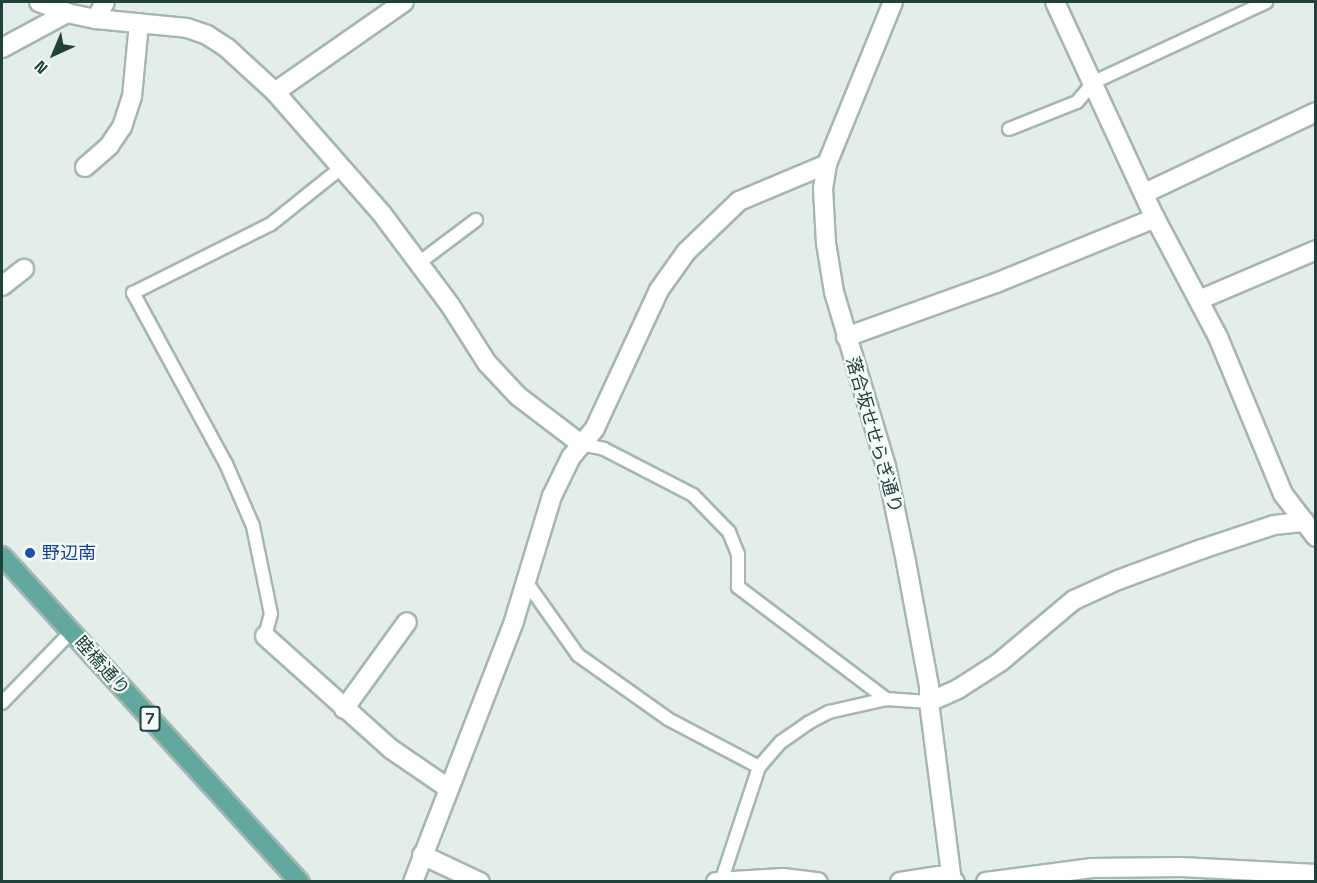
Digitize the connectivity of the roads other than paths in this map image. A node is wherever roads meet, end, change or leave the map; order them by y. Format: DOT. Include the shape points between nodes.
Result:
graph roads {
  1 [pos="39,2"];
  2 [pos="105,2"];
  3 [pos="404,2"];
  4 [pos="893,2"];
  5 [pos="1055,2"];
  6 [pos="1266,2"];
  7 [pos="67,13"];
  8 [pos="96,19"];
  9 [pos="139,23"];
  10 [pos="2,48"];
  11 [pos="1094,82"];
  12 [pos="275,92"];
  13 [pos="1316,112"];
  14 [pos="1009,129"];
  15 [pos="827,164"];
  16 [pos="85,167"];
  17 [pos="341,168"];
  18 [pos="1145,193"];
  19 [pos="1155,218"];
  20 [pos="476,220"];
  21 [pos="1316,250"];
  22 [pos="420,262"];
  23 [pos="24,269"];
  24 [pos="2,286"];
  25 [pos="1199,300"];
  26 [pos="846,337"];
  27 [pos="581,444"];
  28 [pos="1310,523"];
  29 [pos="1316,537"];
  30 [pos="2,556"];
  31 [pos="527,583"];
  32 [pos="406,622"];
  33 [pos="71,632"];
  34 [pos="265,636"];
  35 [pos="886,699"];
  36 [pos="928,702"];
  37 [pos="2,704"];
  38 [pos="344,709"];
  39 [pos="759,767"];
  40 [pos="448,788"];
  41 [pos="422,855"];
  42 [pos="1316,874"];
  43 [pos="1273,876"];
  44 [pos="720,881"];
  45 [pos="953,881"];
  46 [pos="300,882"];
  47 [pos="413,882"];
  48 [pos="480,882"];
  49 [pos="818,882"];
  50 [pos="900,882"];
  51 [pos="986,882"];
  1 -- 7 [label="street"];
  2 -- 8 [label="street"];
  3 -- 12 [label="street"];
  4 -- 15 [label="street, 落合坂せせらぎ通り"];
  5 -- 11 [label="street"];
  6 -- 11 [label="lane"];
  7 -- 8 [label="street"];
  7 -- 10 [label="street"];
  8 -- 9 [label="street"];
  9 -- 12 [label="street" via="187,28 207,35"];
  9 -- 16 [label="street" via="132,96 122,127 109,146"];
  11 -- 14 [label="lane" via="1077,102"];
  11 -- 18 [label="street"];
  12 -- 17 [label="street"];
  13 -- 18 [label="street"];
  15 -- 26 [label="street, 落合坂せせらぎ通り" via="823,188 826,243"];
  15 -- 27 [label="street" via="739,201 686,252 659,291 595,428"];
  17 -- 22 [label="street"];
  17 -- 34 [label="lane" via="271,224 133,293 226,464 253,526 271,614"];
  18 -- 19 [label="street"];
  19 -- 25 [label="street"];
  19 -- 26 [label="street" via="996,283"];
  20 -- 22 [label="lane"];
  21 -- 25 [label="street"];
  22 -- 27 [label="street" via="487,363 518,396"];
  23 -- 24 [label="street"];
  25 -- 28 [label="street" via="1283,494"];
  26 -- 36 [label="street, 落合坂せせらぎ通り" via="886,466 929,686"];
  27 -- 31 [label="street" via="552,496"];
  27 -- 35 [label="lane" via="604,449 693,495 729,532 738,554 738,587"];
  28 -- 29 [label="street"];
  28 -- 36 [label="street" via="1274,525 1118,580 1074,600 1000,662 958,689"];
  30 -- 33 [label="main road, 睦橋通り / 7"];
  31 -- 39 [label="lane" via="579,655 668,718"];
  31 -- 40 [label="street"];
  32 -- 38 [label="street"];
  33 -- 37 [label="lane"];
  33 -- 46 [label="main road, 睦橋通り / 7"];
  34 -- 38 [label="street"];
  35 -- 36 [label="lane"];
  35 -- 39 [label="lane" via="829,712 808,723 782,742"];
  36 -- 45 [label="street, 落合坂せせらぎ通り"];
  38 -- 40 [label="street" via="391,749"];
  39 -- 44 [label="lane"];
  40 -- 41 [label="street"];
  41 -- 47 [label="street"];
  41 -- 48 [label="street"];
  42 -- 43 [label="street"];
  43 -- 51 [label="street" via="1181,867 1092,868"];
  44 -- 49 [label="street" via="783,878"];
  45 -- 50 [label="street" via="939,876"];
}
